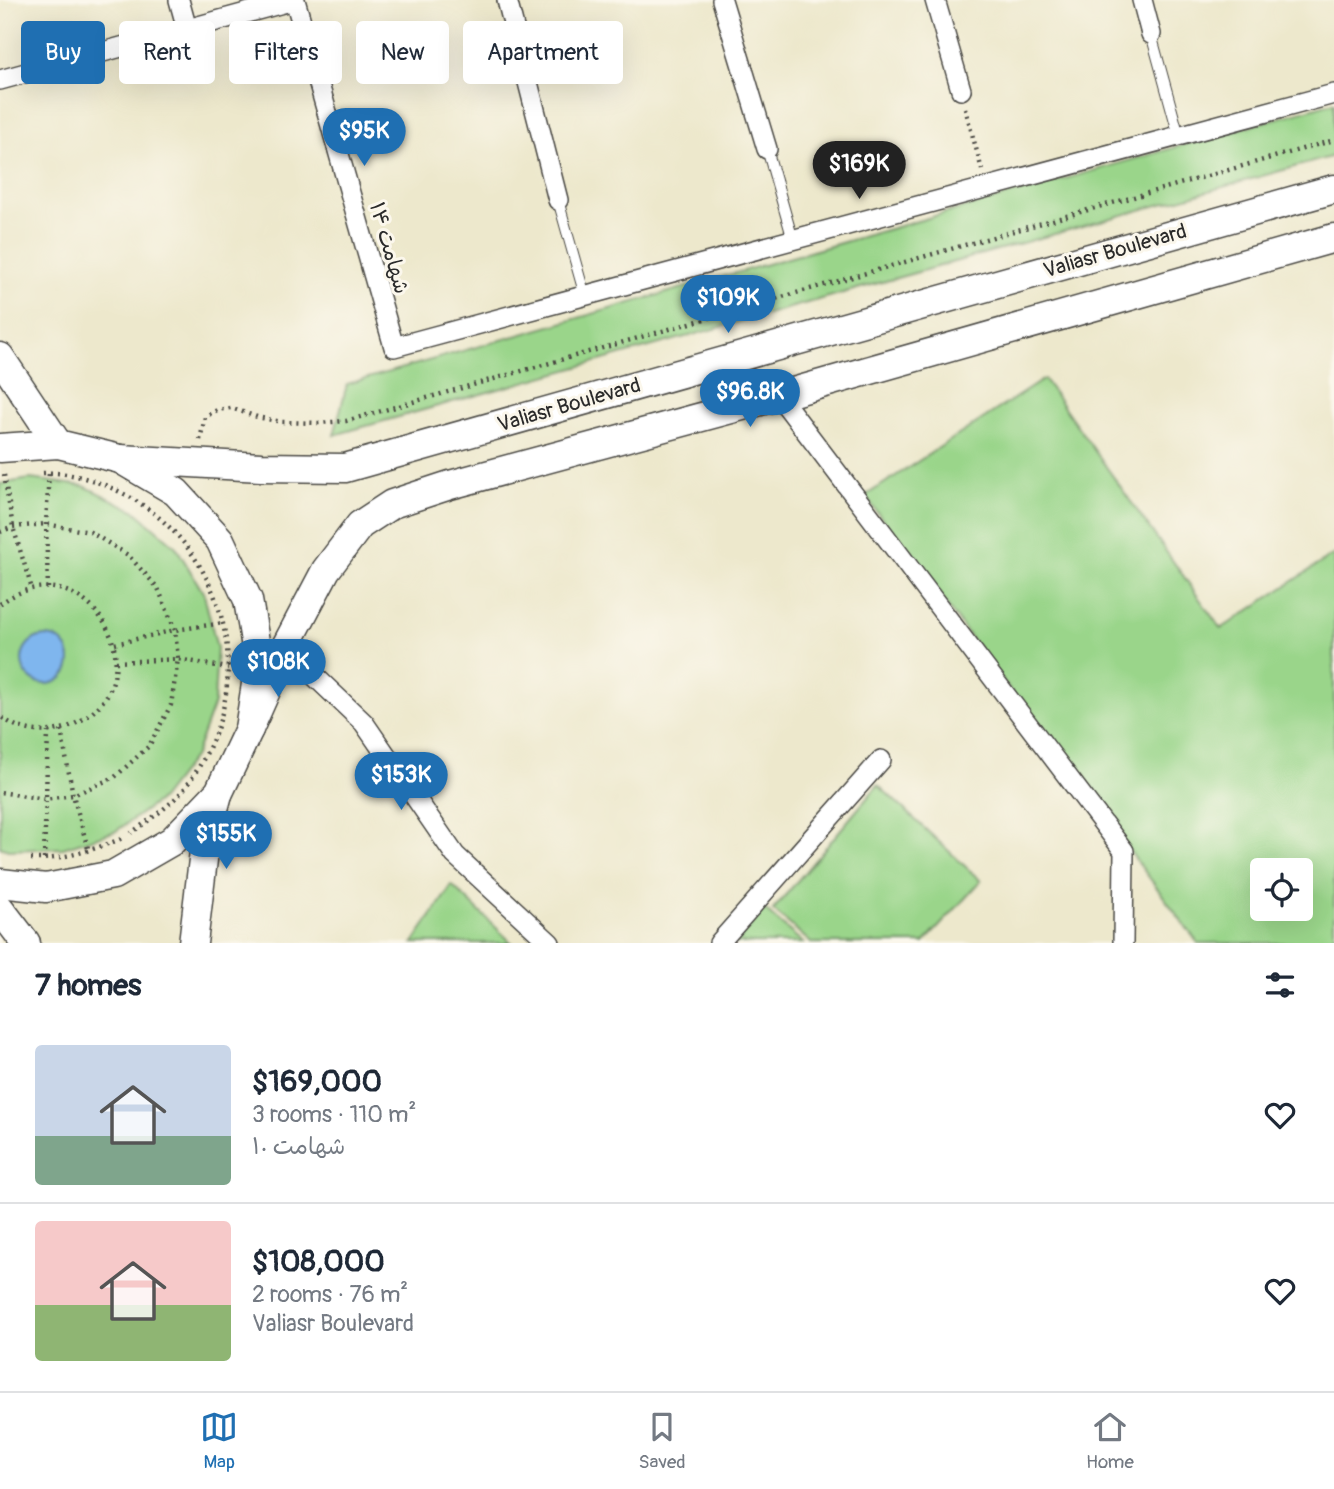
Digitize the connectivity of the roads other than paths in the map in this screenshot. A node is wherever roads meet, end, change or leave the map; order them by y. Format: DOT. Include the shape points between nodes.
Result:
graph roads {
  1 [pos="179,0"];
  2 [pos="295,0"];
  3 [pos="507,0"];
  4 [pos="722,0"];
  5 [pos="936,0"];
  6 [pos="1142,0"];
  7 [pos="185,21"];
  8 [pos="215,21"];
  9 [pos="1151,34"];
  10 [pos="119,48"];
  11 [pos="0,80"];
  12 [pos="961,90"];
  13 [pos="1334,94"];
  14 [pos="1179,136"];
  15 [pos="767,149"];
  16 [pos="1334,189"];
  17 [pos="558,200"];
  18 [pos="1334,238"];
  19 [pos="793,240"];
  20 [pos="584,296"];
  21 [pos="0,356"];
  22 [pos="779,396"];
  23 [pos="58,444"];
  24 [pos="120,459"];
  25 [pos="1,466"];
  26 [pos="285,648"];
  27 [pos="249,729"];
  28 [pos="881,760"];
  29 [pos="219,792"];
  30 [pos="0,883"];
  31 [pos="0,909"];
  32 [pos="26,943"];
  33 [pos="193,943"];
  34 [pos="550,943"];
  35 [pos="719,943"];
  36 [pos="1123,943"];
  1 -- 7 [label="street"];
  2 -- 8 [label="street"];
  2 -- 20 [label="street, شهامت ۱۴" via="394,348"];
  3 -- 17 [label="street"];
  4 -- 15 [label="street"];
  5 -- 12 [label="street"];
  6 -- 9 [label="street"];
  9 -- 14 [label="lane"];
  10 -- 11 [label="street"];
  13 -- 14 [label="street"];
  14 -- 19 [label="street"];
  15 -- 19 [label="lane"];
  16 -- 24 [label="main road, Valiasr Boulevard" via="345,468"];
  17 -- 20 [label="lane"];
  18 -- 22 [label="main road"];
  19 -- 20 [label="street"];
  21 -- 23 [label="main road"];
  22 -- 26 [label="main road" via="392,504 360,525 326,570"];
  22 -- 36 [label="street" via="1124,851"];
  23 -- 24 [label="main road"];
  23 -- 25 [label="main road"];
  24 -- 27 [label="main road" via="176,492 220,540 248,600 257,652"];
  26 -- 27 [label="main road"];
  26 -- 34 [label="street" via="364,723 456,855"];
  27 -- 29 [label="main road"];
  28 -- 35 [label="street"];
  29 -- 30 [label="main road" via="172,841 113,874 46,888"];
  29 -- 33 [label="main road" via="205,844"];
  31 -- 32 [label="main road"];
}
